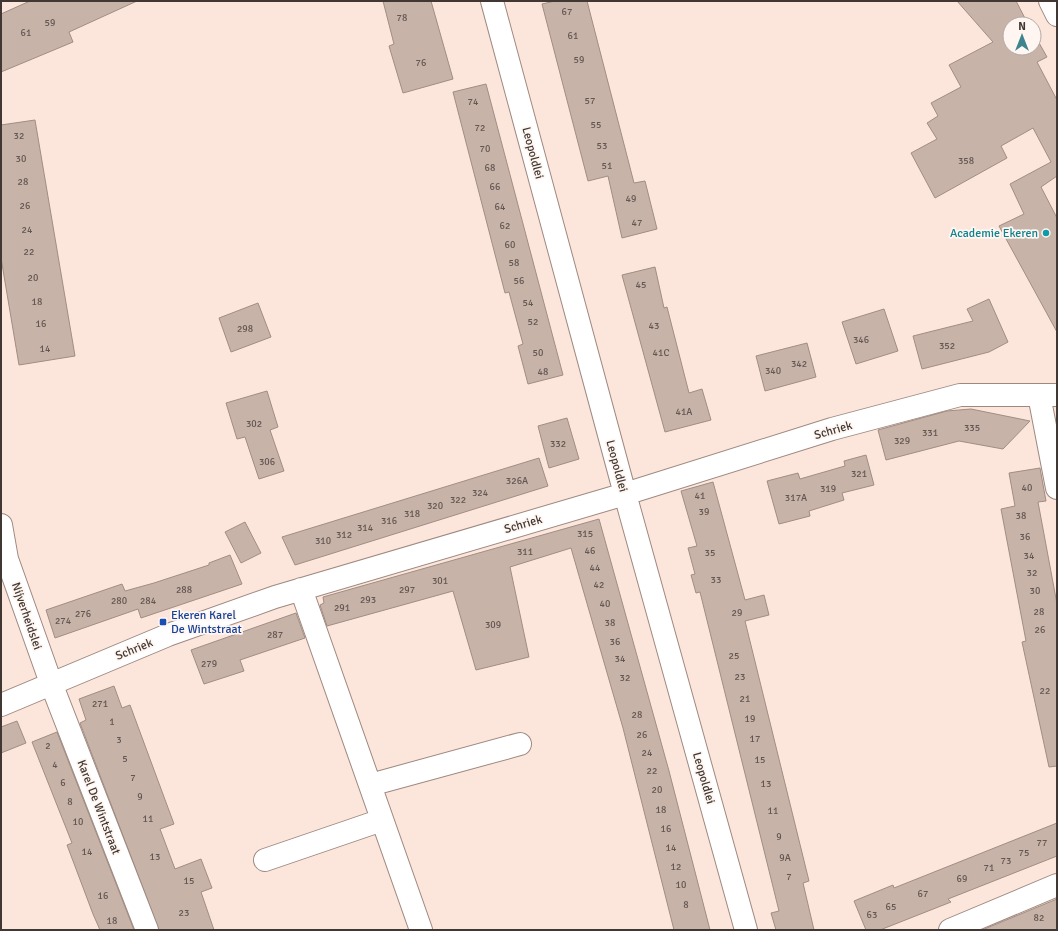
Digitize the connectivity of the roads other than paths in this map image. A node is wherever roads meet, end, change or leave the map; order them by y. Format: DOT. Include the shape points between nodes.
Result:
graph roads {
  1 [pos="492,1"];
  2 [pos="1050,1"];
  3 [pos="1057,15"];
  4 [pos="1048,395"];
  5 [pos="1057,488"];
  6 [pos="625,494"];
  7 [pos="1,525"];
  8 [pos="301,589"];
  9 [pos="50,683"];
  10 [pos="1,705"];
  11 [pos="520,744"];
  12 [pos="370,785"];
  13 [pos="382,820"];
  14 [pos="265,860"];
  15 [pos="1057,885"];
  16 [pos="148,930"];
  17 [pos="421,930"];
  18 [pos="746,930"];
  19 [pos="950,930"];
  1 -- 6 [label="street, Leopoldlei"];
  2 -- 3 [label="street"];
  4 -- 5 [label="street"];
  4 -- 6 [label="street, Schriek" via="960,396 832,429"];
  6 -- 8 [label="street, Schriek"];
  6 -- 18 [label="street, Leopoldlei"];
  7 -- 9 [label="street, Nijverheidslei" via="7,559"];
  8 -- 9 [label="street, Schriek" via="168,635"];
  8 -- 12 [label="street"];
  9 -- 10 [label="street, Schriek"];
  9 -- 16 [label="street, Karel De Wintstraat"];
  11 -- 12 [label="street"];
  12 -- 13 [label="street"];
  13 -- 14 [label="street"];
  13 -- 17 [label="street"];
  15 -- 19 [label="street"];
}
